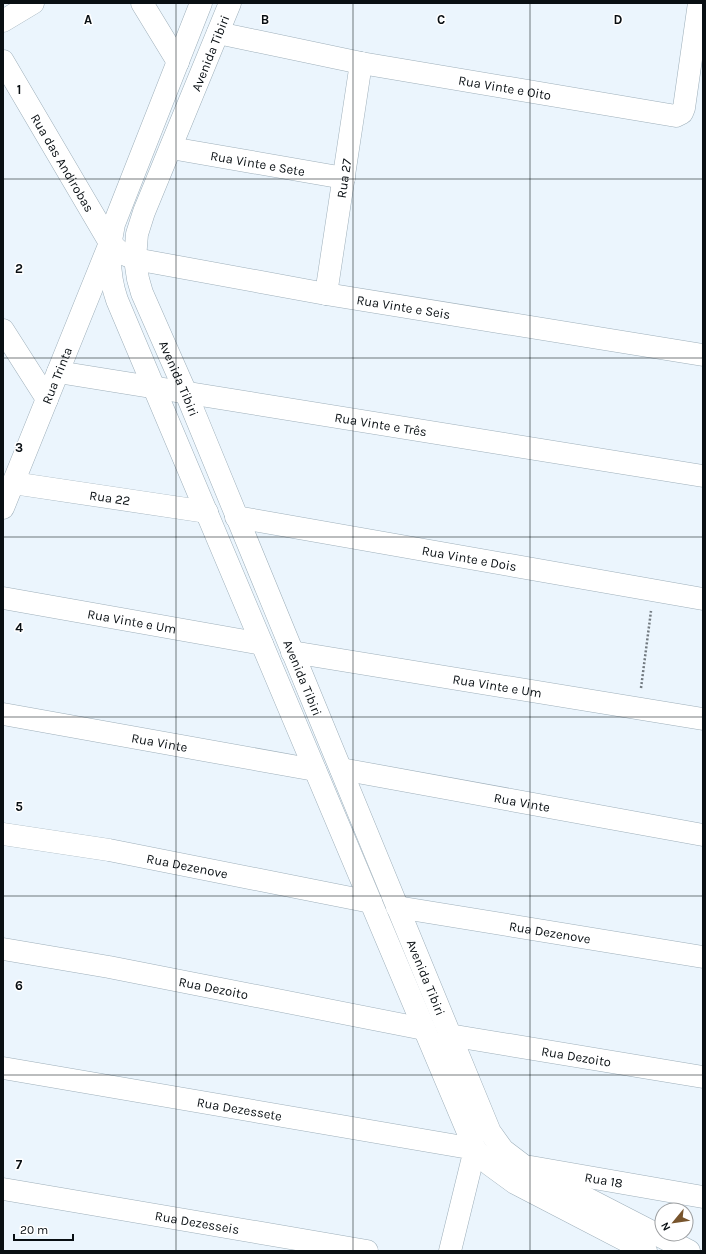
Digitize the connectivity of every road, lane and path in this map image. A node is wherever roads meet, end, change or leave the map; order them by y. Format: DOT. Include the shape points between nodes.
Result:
graph roads {
  1 [pos="33,3"];
  2 [pos="142,3"];
  3 [pos="201,3"];
  4 [pos="230,3"];
  5 [pos="699,3"];
  6 [pos="3,21"];
  7 [pos="218,33"];
  8 [pos="3,61"];
  9 [pos="178,62"];
  10 [pos="361,62"];
  11 [pos="171,148"];
  12 [pos="344,178"];
  13 [pos="110,243"];
  14 [pos="135,259"];
  15 [pos="326,294"];
  16 [pos="3,330"];
  17 [pos="703,355"];
  18 [pos="58,372"];
  19 [pos="155,389"];
  20 [pos="186,393"];
  21 [pos="47,400"];
  22 [pos="703,476"];
  23 [pos="13,483"];
  24 [pos="3,508"];
  25 [pos="207,512"];
  26 [pos="236,517"];
  27 [pos="654,590"];
  28 [pos="3,598"];
  29 [pos="703,599"];
  30 [pos="262,644"];
  31 [pos="292,652"];
  32 [pos="638,708"];
  33 [pos="3,714"];
  34 [pos="703,718"];
  35 [pos="341,769"];
  36 [pos="315,770"];
  37 [pos="359,816"];
  38 [pos="336,820"];
  39 [pos="3,834"];
  40 [pos="703,835"];
  41 [pos="370,902"];
  42 [pos="396,906"];
  43 [pos="3,949"];
  44 [pos="703,957"];
  45 [pos="424,1029"];
  46 [pos="449,1035"];
  47 [pos="3,1068"];
  48 [pos="703,1077"];
  49 [pos="475,1149"];
  50 [pos="519,1174"];
  51 [pos="3,1189"];
  52 [pos="703,1197"];
  53 [pos="367,1251"];
  54 [pos="450,1251"];
  55 [pos="646,1251"];
  56 [pos="689,1251"];
  1 -- 6 [label="street"];
  2 -- 9 [label="street"];
  3 -- 9 [label="street, Avenida Tibiri"];
  4 -- 7 [label="street, Avenida Tibiri"];
  5 -- 10 [label="street, Rua Vinte e Oito" via="684,108 682,113 676,116"];
  7 -- 10 [label="street, Rua Vinte e Oito"];
  7 -- 11 [label="street, Avenida Tibiri"];
  8 -- 13 [label="street, Rua das Andirobas"];
  9 -- 13 [label="street, Avenida Tibiri" via="123,201"];
  10 -- 12 [label="street, Rua 27"];
  11 -- 12 [label="street, Rua Vinte e Sete"];
  11 -- 14 [label="street, Avenida Tibiri" via="144,212 137,234"];
  12 -- 15 [label="street, Rua 27"];
  13 -- 14 [label="street, Rua Vinte e Seis" via="121,253"];
  13 -- 18 [label="street, Rua Trinta"];
  13 -- 19 [label="street, Avenida Tibiri" via="109,268 112,285"];
  14 -- 15 [label="street, Rua Vinte e Seis"];
  14 -- 20 [label="street, Avenida Tibiri" via="142,293"];
  15 -- 17 [label="street, Rua Vinte e Seis"];
  16 -- 21 [label="street"];
  18 -- 19 [label="street, Rua Vinte e Três"];
  18 -- 21 [label="street, Rua Trinta"];
  19 -- 20 [label="street, Rua Vinte e Três"];
  19 -- 25 [label="street, Avenida Tibiri"];
  20 -- 22 [label="street, Rua Vinte e Três"];
  20 -- 26 [label="street, Avenida Tibiri"];
  21 -- 23 [label="street, Rua Trinta"];
  23 -- 24 [label="street, Rua Trinta"];
  23 -- 25 [label="street, Rua 22"];
  25 -- 30 [label="street, Avenida Tibiri"];
  26 -- 27 [label="street, Rua Vinte e Dois"];
  26 -- 31 [label="street, Avenida Tibiri"];
  27 -- 29 [label="street, Rua Vinte e Dois"];
  27 -- 32 [label="path"];
  28 -- 30 [label="street, Rua Vinte e Um"];
  30 -- 36 [label="street, Avenida Tibiri"];
  31 -- 32 [label="street, Rua Vinte e Um"];
  31 -- 35 [label="street, Avenida Tibiri"];
  32 -- 34 [label="street, Rua Vinte e Um"];
  33 -- 36 [label="street, Rua Vinte"];
  35 -- 37 [label="street, Avenida Tibiri"];
  35 -- 40 [label="street, Rua Vinte"];
  36 -- 38 [label="street, Avenida Tibiri"];
  37 -- 38 [label="street"];
  37 -- 42 [label="street, Avenida Tibiri"];
  38 -- 41 [label="street, Avenida Tibiri"];
  39 -- 41 [label="street, Rua Dezenove" via="109,850"];
  41 -- 45 [label="street, Avenida Tibiri"];
  42 -- 44 [label="street, Rua Dezenove"];
  42 -- 46 [label="street, Avenida Tibiri"];
  43 -- 45 [label="street, Rua Dezoito" via="109,967"];
  45 -- 49 [label="street, Avenida Tibiri"];
  46 -- 48 [label="street, Rua Dezoito"];
  46 -- 50 [label="street, Avenida Tibiri" via="490,1132"];
  47 -- 49 [label="street, Rua Dezessete"];
  49 -- 50 [label="street, Avenida Tibiri" via="489,1164"];
  49 -- 54 [label="street"];
  50 -- 52 [label="street, Rua 18"];
  50 -- 55 [label="street, Avenida Tibiri"];
  50 -- 56 [label="street, Avenida Tibiri"];
  51 -- 53 [label="street, Rua Dezesseis"];
}
